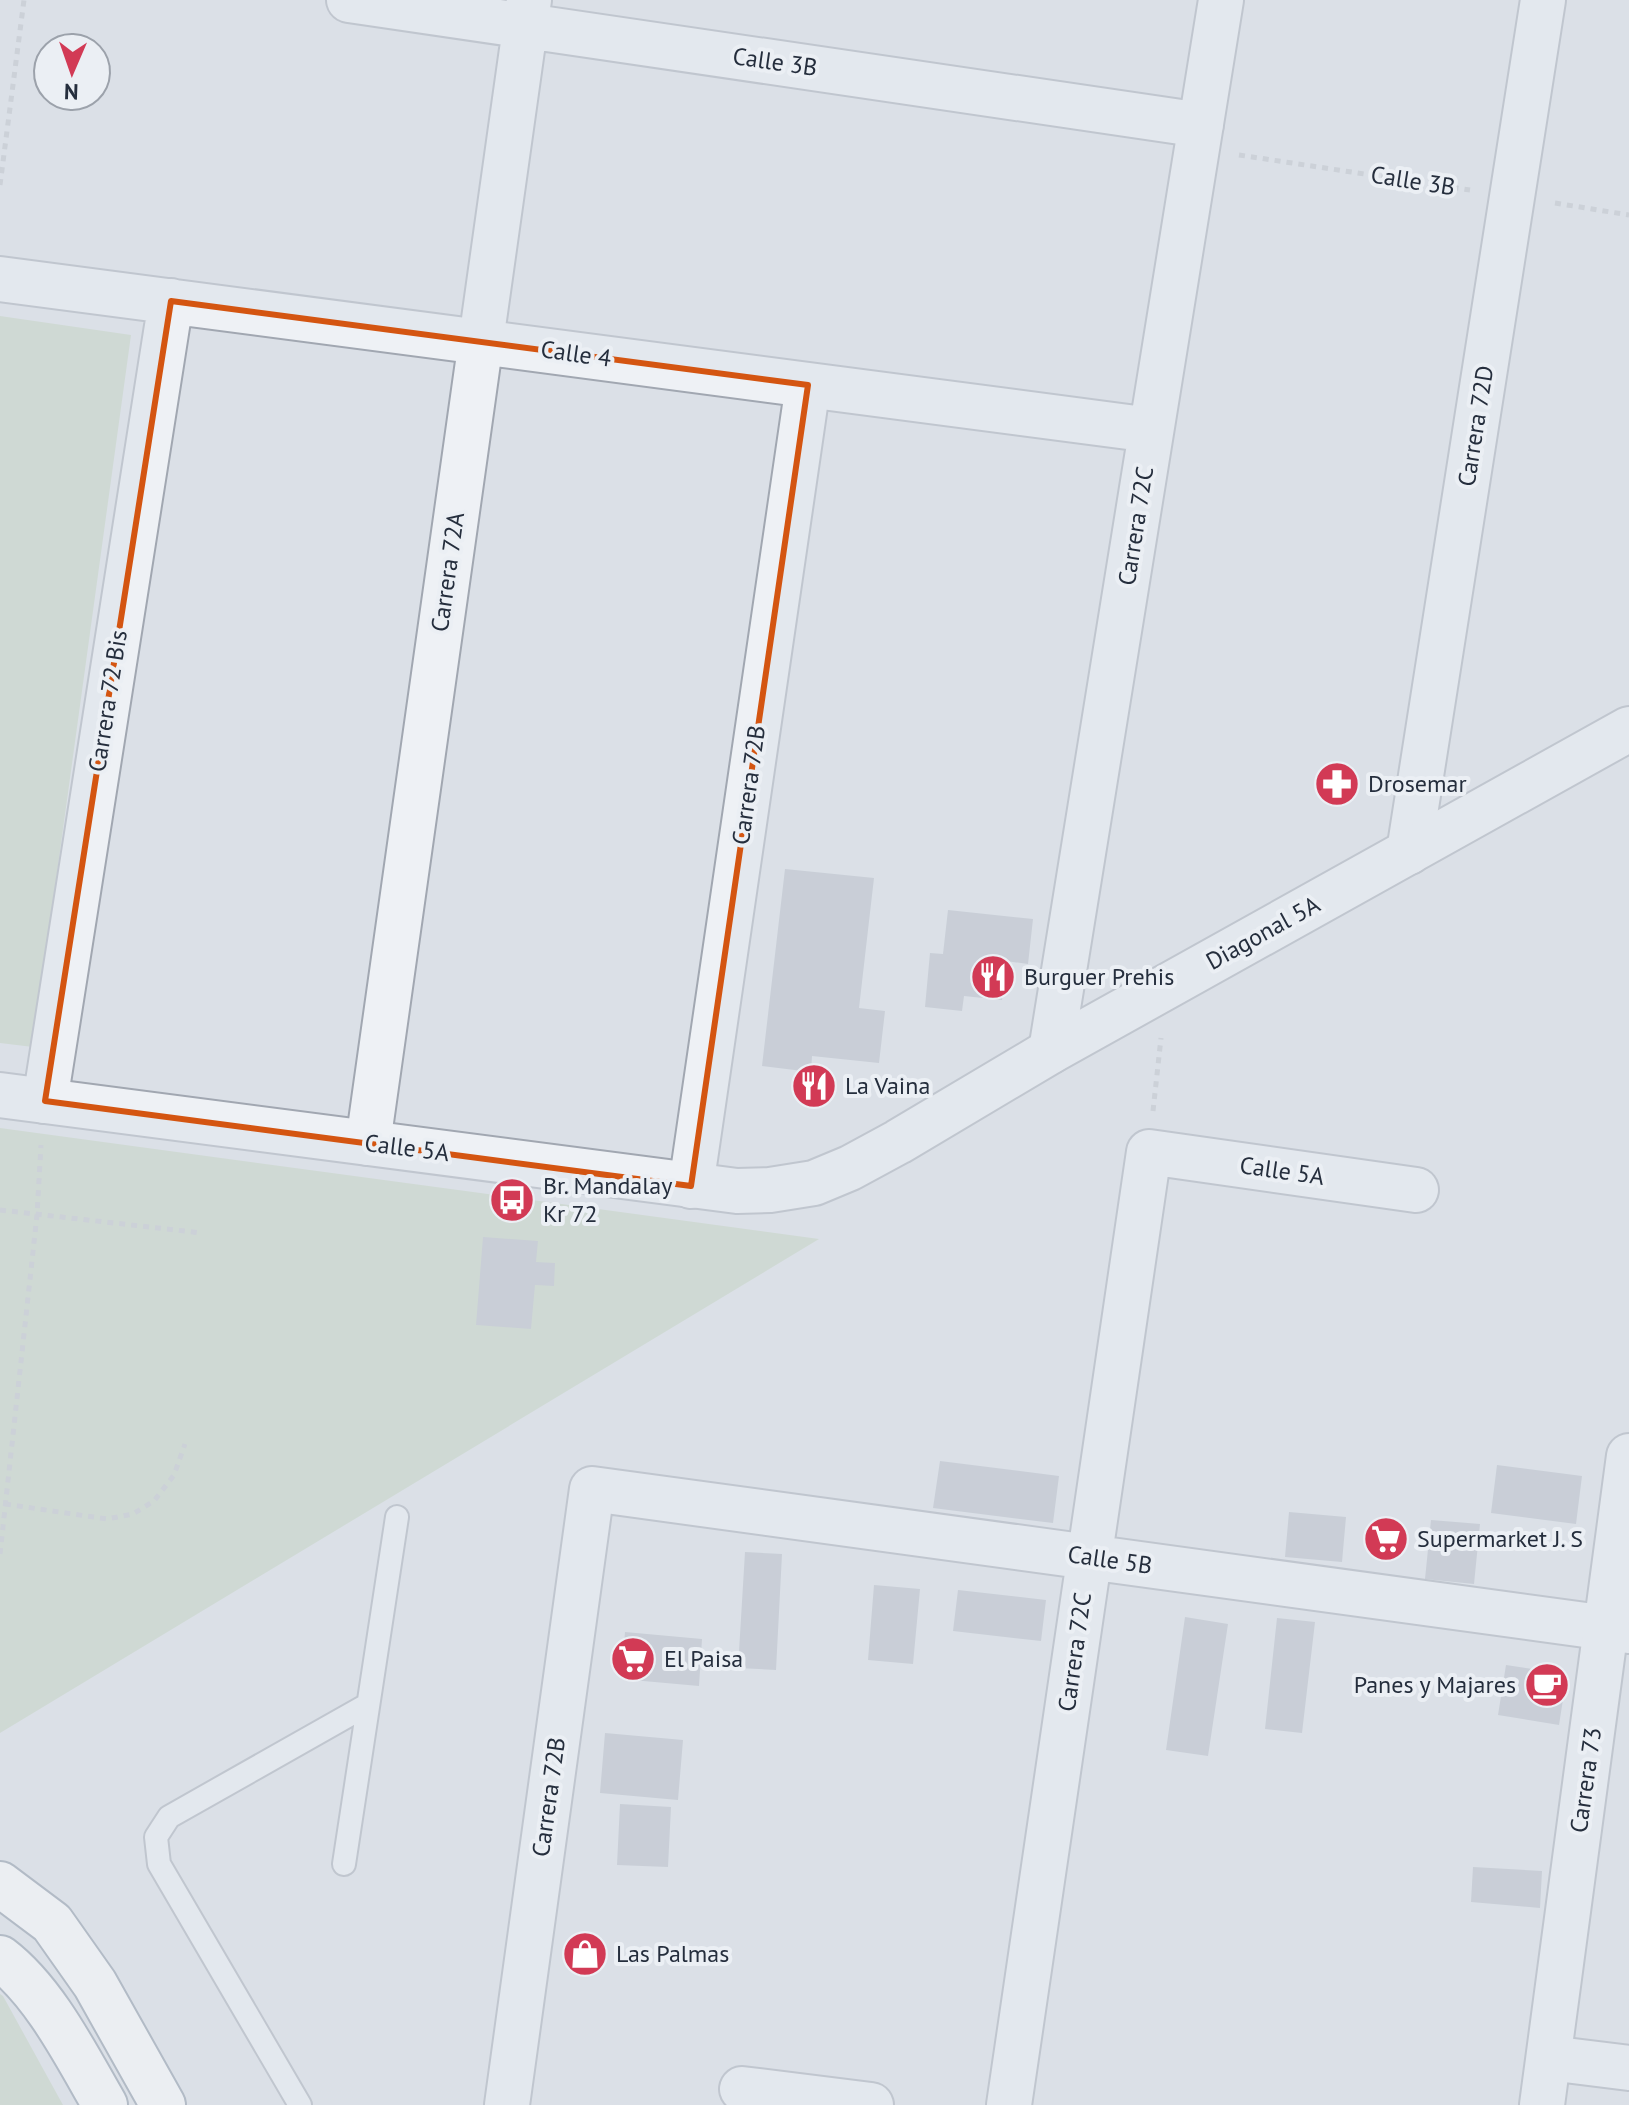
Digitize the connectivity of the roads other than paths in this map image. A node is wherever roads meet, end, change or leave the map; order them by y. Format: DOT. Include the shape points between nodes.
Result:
graph roads {
  1 [pos="349,0"];
  2 [pos="1221,0"];
  3 [pos="1543,0"];
  4 [pos="527,13"];
  5 [pos="1199,136"];
  6 [pos="0,279"];
  7 [pos="171,301"];
  8 [pos="481,341"];
  9 [pos="808,385"];
  10 [pos="1151,430"];
  11 [pos="1629,729"];
  12 [pos="1409,852"];
  13 [pos="1051,1051"];
  14 [pos="0,1095"];
  15 [pos="45,1101"];
  16 [pos="368,1143"];
  17 [pos="1149,1152"];
  18 [pos="814,1183"];
  19 [pos="691,1186"];
  20 [pos="1416,1190"];
  21 [pos="1629,1456"];
  22 [pos="592,1489"];
  23 [pos="397,1517"];
  24 [pos="1089,1557"];
  25 [pos="1618,1629"];
  26 [pos="367,1705"];
  27 [pos="344,1864"];
  28 [pos="0,1884"];
  29 [pos="0,1958"];
  30 [pos="1549,2058"];
  31 [pos="1629,2068"];
  32 [pos="742,2089"];
  33 [pos="105,2105"];
  34 [pos="163,2105"];
  35 [pos="300,2105"];
  36 [pos="507,2105"];
  37 [pos="871,2105"];
  38 [pos="1009,2105"];
  39 [pos="1542,2105"];
  1 -- 4 [label="street, Calle 3B"];
  2 -- 5 [label="street, Carrera 72C"];
  3 -- 12 [label="street, Carrera 72D"];
  4 -- 5 [label="street, Calle 3B"];
  4 -- 8 [label="street, Carrera 72A"];
  5 -- 10 [label="street, Carrera 72C"];
  6 -- 7 [label="street, Calle 4"];
  7 -- 8 [label="street, Calle 4"];
  7 -- 15 [label="street, Carrera 72 Bis"];
  8 -- 9 [label="street, Calle 4"];
  8 -- 16 [label="street, Carrera 72A"];
  9 -- 10 [label="street, Calle 4"];
  9 -- 19 [label="street, Carrera 72B"];
  10 -- 13 [label="street, Carrera 72C"];
  11 -- 12 [label="street, Diagonal 5A"];
  12 -- 13 [label="street, Diagonal 5A"];
  13 -- 18 [label="street, Diagonal 5A" via="898,1142"];
  14 -- 15 [label="street, Calle 5A"];
  15 -- 16 [label="street, Calle 5A"];
  16 -- 19 [label="street, Calle 5A"];
  17 -- 20 [label="street, Calle 5A"];
  17 -- 24 [label="street, Carrera 72C"];
  18 -- 19 [label="street, Calle 5A" via="737,1191"];
  21 -- 25 [label="street, Carrera 73"];
  22 -- 24 [label="street, Calle 5B"];
  22 -- 36 [label="street, Carrera 72B"];
  23 -- 26 [label="lane"];
  24 -- 25 [label="street, Calle 5B"];
  24 -- 38 [label="street, Carrera 72C"];
  25 -- 30 [label="street, Carrera 73"];
  26 -- 27 [label="lane"];
  26 -- 35 [label="lane" via="169,1817 156,1837 159,1864"];
  28 -- 34 [label="highway" via="52,1923 95,1984"];
  29 -- 33 [label="highway" via="50,2012"];
  30 -- 31 [label="street"];
  30 -- 39 [label="street, Carrera 73"];
  32 -- 37 [label="street"];
}
